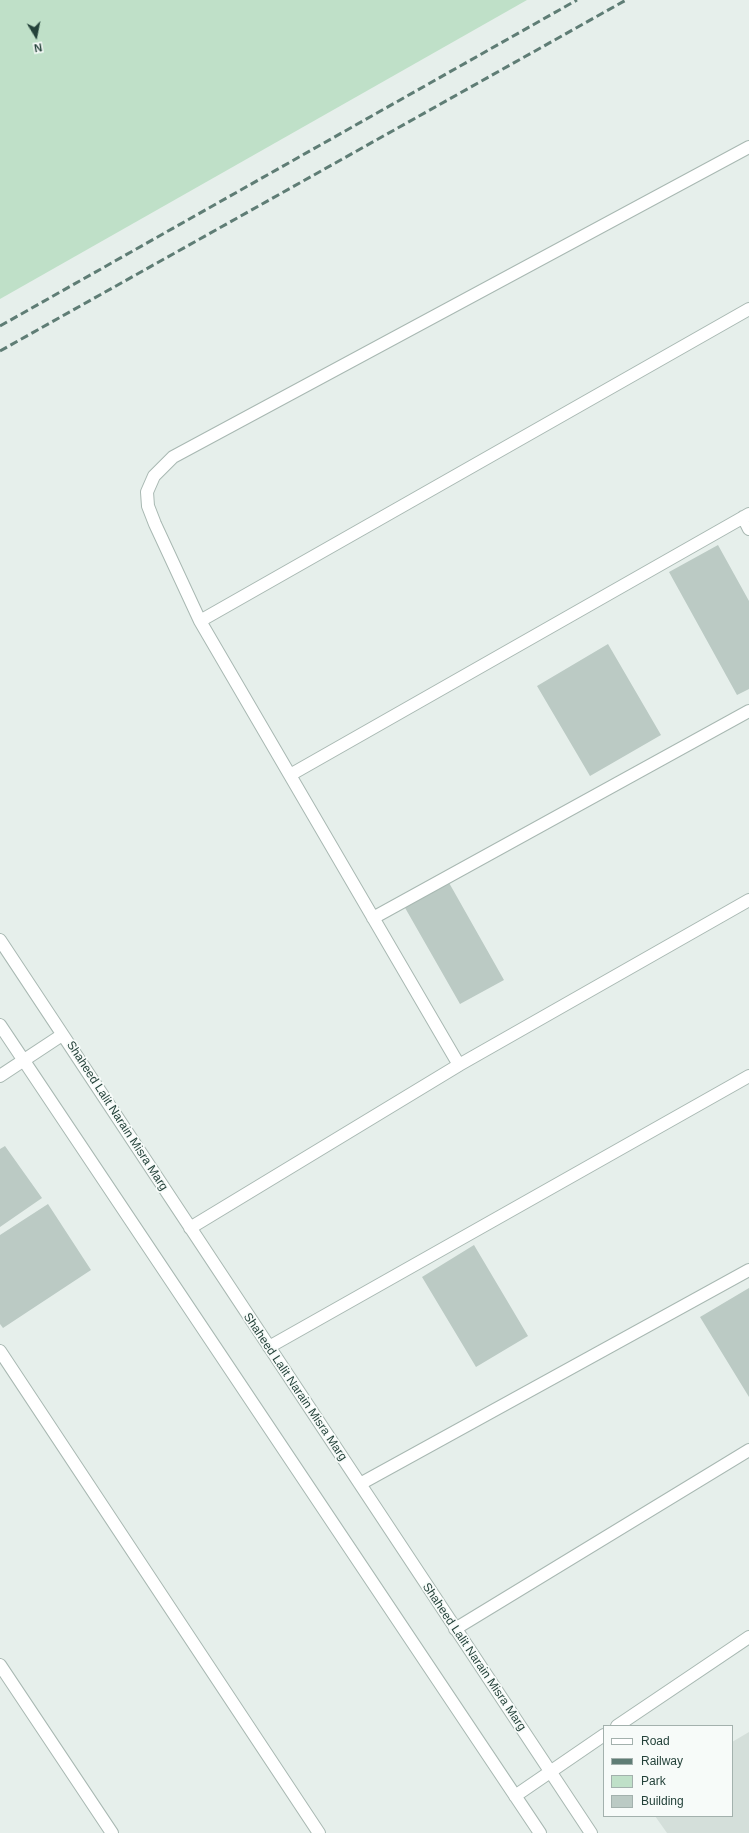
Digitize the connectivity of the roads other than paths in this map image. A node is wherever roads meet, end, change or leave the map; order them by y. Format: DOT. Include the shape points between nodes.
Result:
graph roads {
  1 [pos="749,147"];
  2 [pos="749,309"];
  3 [pos="746,516"];
  4 [pos="749,529"];
  5 [pos="200,621"];
  6 [pos="749,711"];
  7 [pos="290,775"];
  8 [pos="749,900"];
  9 [pos="373,918"];
  10 [pos="0,940"];
  11 [pos="0,1025"];
  12 [pos="62,1035"];
  13 [pos="24,1060"];
  14 [pos="459,1065"];
  15 [pos="0,1076"];
  16 [pos="749,1076"];
  17 [pos="190,1228"];
  18 [pos="749,1270"];
  19 [pos="269,1347"];
  20 [pos="0,1351"];
  21 [pos="749,1450"];
  22 [pos="360,1484"];
  23 [pos="455,1629"];
  24 [pos="749,1638"];
  25 [pos="0,1665"];
  26 [pos="618,1725"];
  27 [pos="603,1736"];
  28 [pos="550,1771"];
  29 [pos="515,1796"];
  30 [pos="112,1833"];
  31 [pos="319,1833"];
  32 [pos="540,1833"];
  33 [pos="591,1833"];
  1 -- 5 [label="street" via="173,457 154,476 147,492 148,506"];
  2 -- 5 [label="street"];
  3 -- 4 [label="street"];
  3 -- 7 [label="street"];
  5 -- 7 [label="street"];
  6 -- 9 [label="street"];
  7 -- 9 [label="street"];
  8 -- 14 [label="street"];
  9 -- 14 [label="street"];
  10 -- 12 [label="street, Shaheed Lalit Narain Misra Marg"];
  11 -- 13 [label="street"];
  12 -- 13 [label="street"];
  12 -- 17 [label="street, Shaheed Lalit Narain Misra Marg"];
  13 -- 15 [label="street"];
  13 -- 29 [label="street"];
  14 -- 17 [label="street"];
  16 -- 19 [label="street"];
  17 -- 19 [label="street, Shaheed Lalit Narain Misra Marg"];
  18 -- 22 [label="street"];
  19 -- 22 [label="street, Shaheed Lalit Narain Misra Marg"];
  20 -- 31 [label="street"];
  21 -- 23 [label="street"];
  22 -- 23 [label="street, Shaheed Lalit Narain Misra Marg"];
  23 -- 28 [label="street, Shaheed Lalit Narain Misra Marg"];
  24 -- 26 [label="street"];
  25 -- 30 [label="street"];
  27 -- 28 [label="street"];
  28 -- 29 [label="street"];
  28 -- 33 [label="street, Shaheed Lalit Narain Misra Marg"];
  29 -- 32 [label="street"];
}
